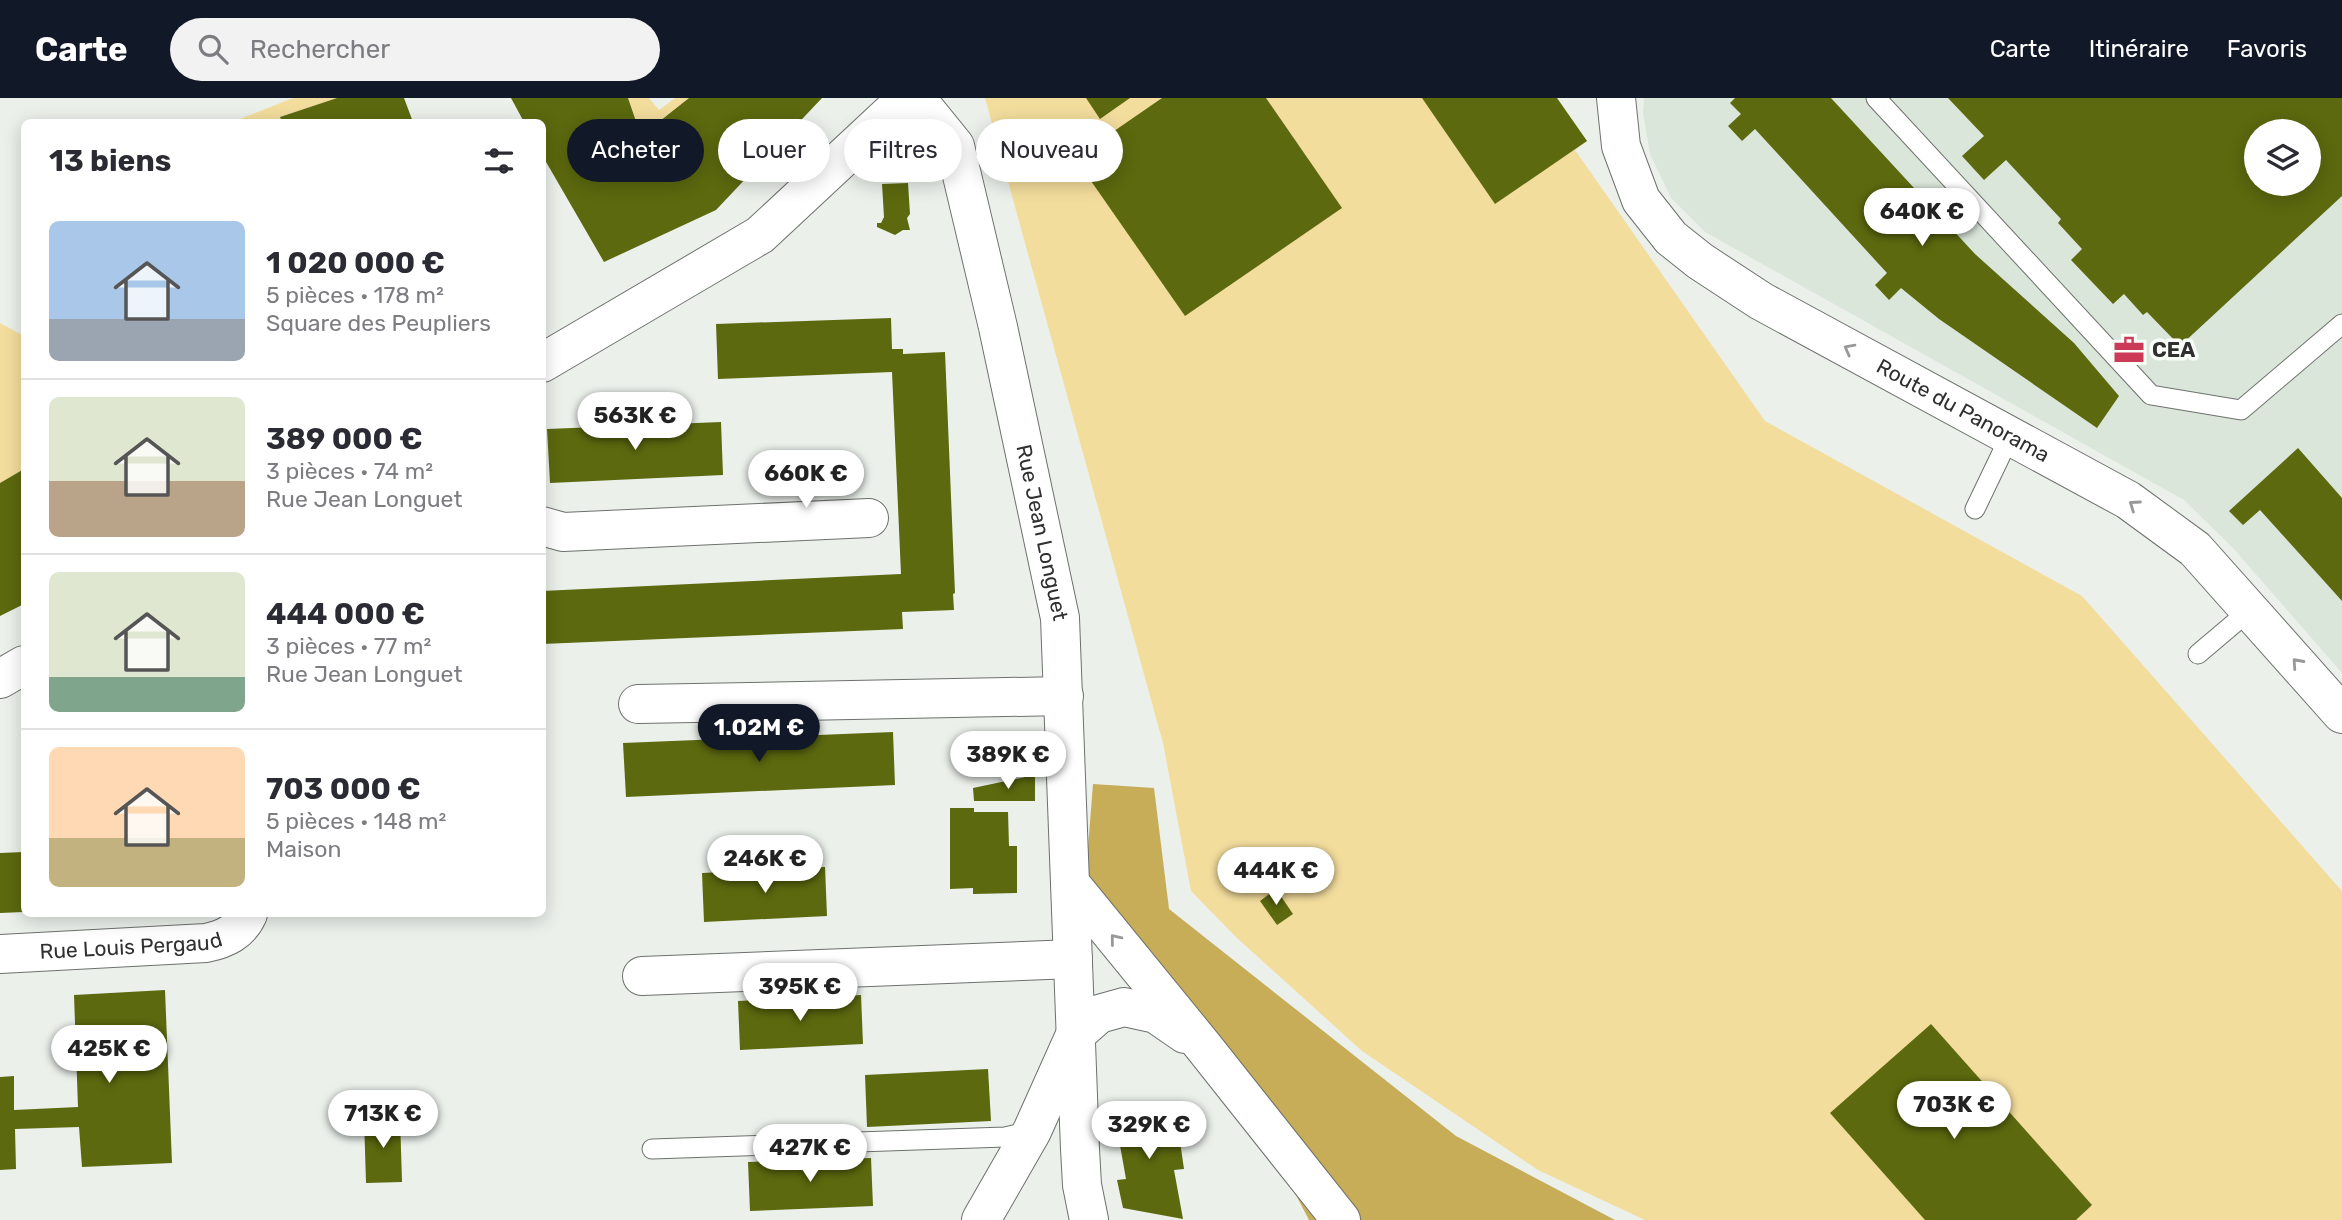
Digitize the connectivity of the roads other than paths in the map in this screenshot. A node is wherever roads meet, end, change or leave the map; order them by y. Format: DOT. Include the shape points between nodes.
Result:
graph roads {
  1 [pos="907,98"];
  2 [pos="916,98"];
  3 [pos="1616,98"];
  4 [pos="1876,98"];
  5 [pos="2342,324"];
  6 [pos="546,360"];
  7 [pos="2010,436"];
  8 [pos="1975,509"];
  9 [pos="869,518"];
  10 [pos="546,527"];
  11 [pos="2250,610"];
  12 [pos="2198,654"];
  13 [pos="21,667"];
  14 [pos="0,679"];
  15 [pos="1064,696"];
  16 [pos="638,704"];
  17 [pos="2342,714"];
  18 [pos="1070,883"];
  19 [pos="247,917"];
  20 [pos="0,954"];
  21 [pos="1073,974"];
  22 [pos="642,976"];
  23 [pos="1158,992"];
  24 [pos="1076,1035"];
  25 [pos="1203,1046"];
  26 [pos="1032,1131"];
  27 [pos="1080,1138"];
  28 [pos="652,1149"];
  29 [pos="1002,1185"];
  30 [pos="981,1220"];
  31 [pos="1089,1220"];
  32 [pos="1341,1220"];
  1 -- 6 [label="street" via="760,234"];
  2 -- 15 [label="street, Rue Jean Longuet" via="955,146 1060,618"];
  7 -- 3 [label="street, Route du Panorama, one-way" via="1761,302 1671,237 1641,200 1621,146"];
  4 -- 5 [label="lane" via="2151,395 2241,410"];
  7 -- 8 [label="lane"];
  11 -- 7 [label="street, Route du Panorama, one-way" via="2195,549 2128,500"];
  9 -- 10 [label="street" via="563,532"];
  11 -- 12 [label="lane"];
  17 -- 11 [label="street, Route du Panorama, one-way"];
  13 -- 14 [label="street"];
  15 -- 16 [label="street"];
  15 -- 18 [label="street, Rue Jean Longuet"];
  18 -- 21 [label="street, Rue Jean Longuet"];
  23 -- 18 [label="street, one-way"];
  19 -- 20 [label="street, Rue Louis Pergaud" via="234,933 206,943"];
  21 -- 22 [label="street"];
  21 -- 23 [label="street"];
  21 -- 24 [label="street, Rue Jean Longuet"];
  23 -- 25 [label="street"];
  24 -- 25 [label="street" via="1099,1014 1124,1007 1156,1014"];
  24 -- 26 [label="street"];
  24 -- 27 [label="street, Rue Jean Longuet"];
  25 -- 32 [label="street"];
  26 -- 27 [label="street"];
  26 -- 28 [label="lane" via="1005,1137"];
  26 -- 29 [label="street"];
  27 -- 29 [label="street" via="1036,1157"];
  27 -- 31 [label="street, Rue Jean Longuet"];
  29 -- 30 [label="street"];
}
